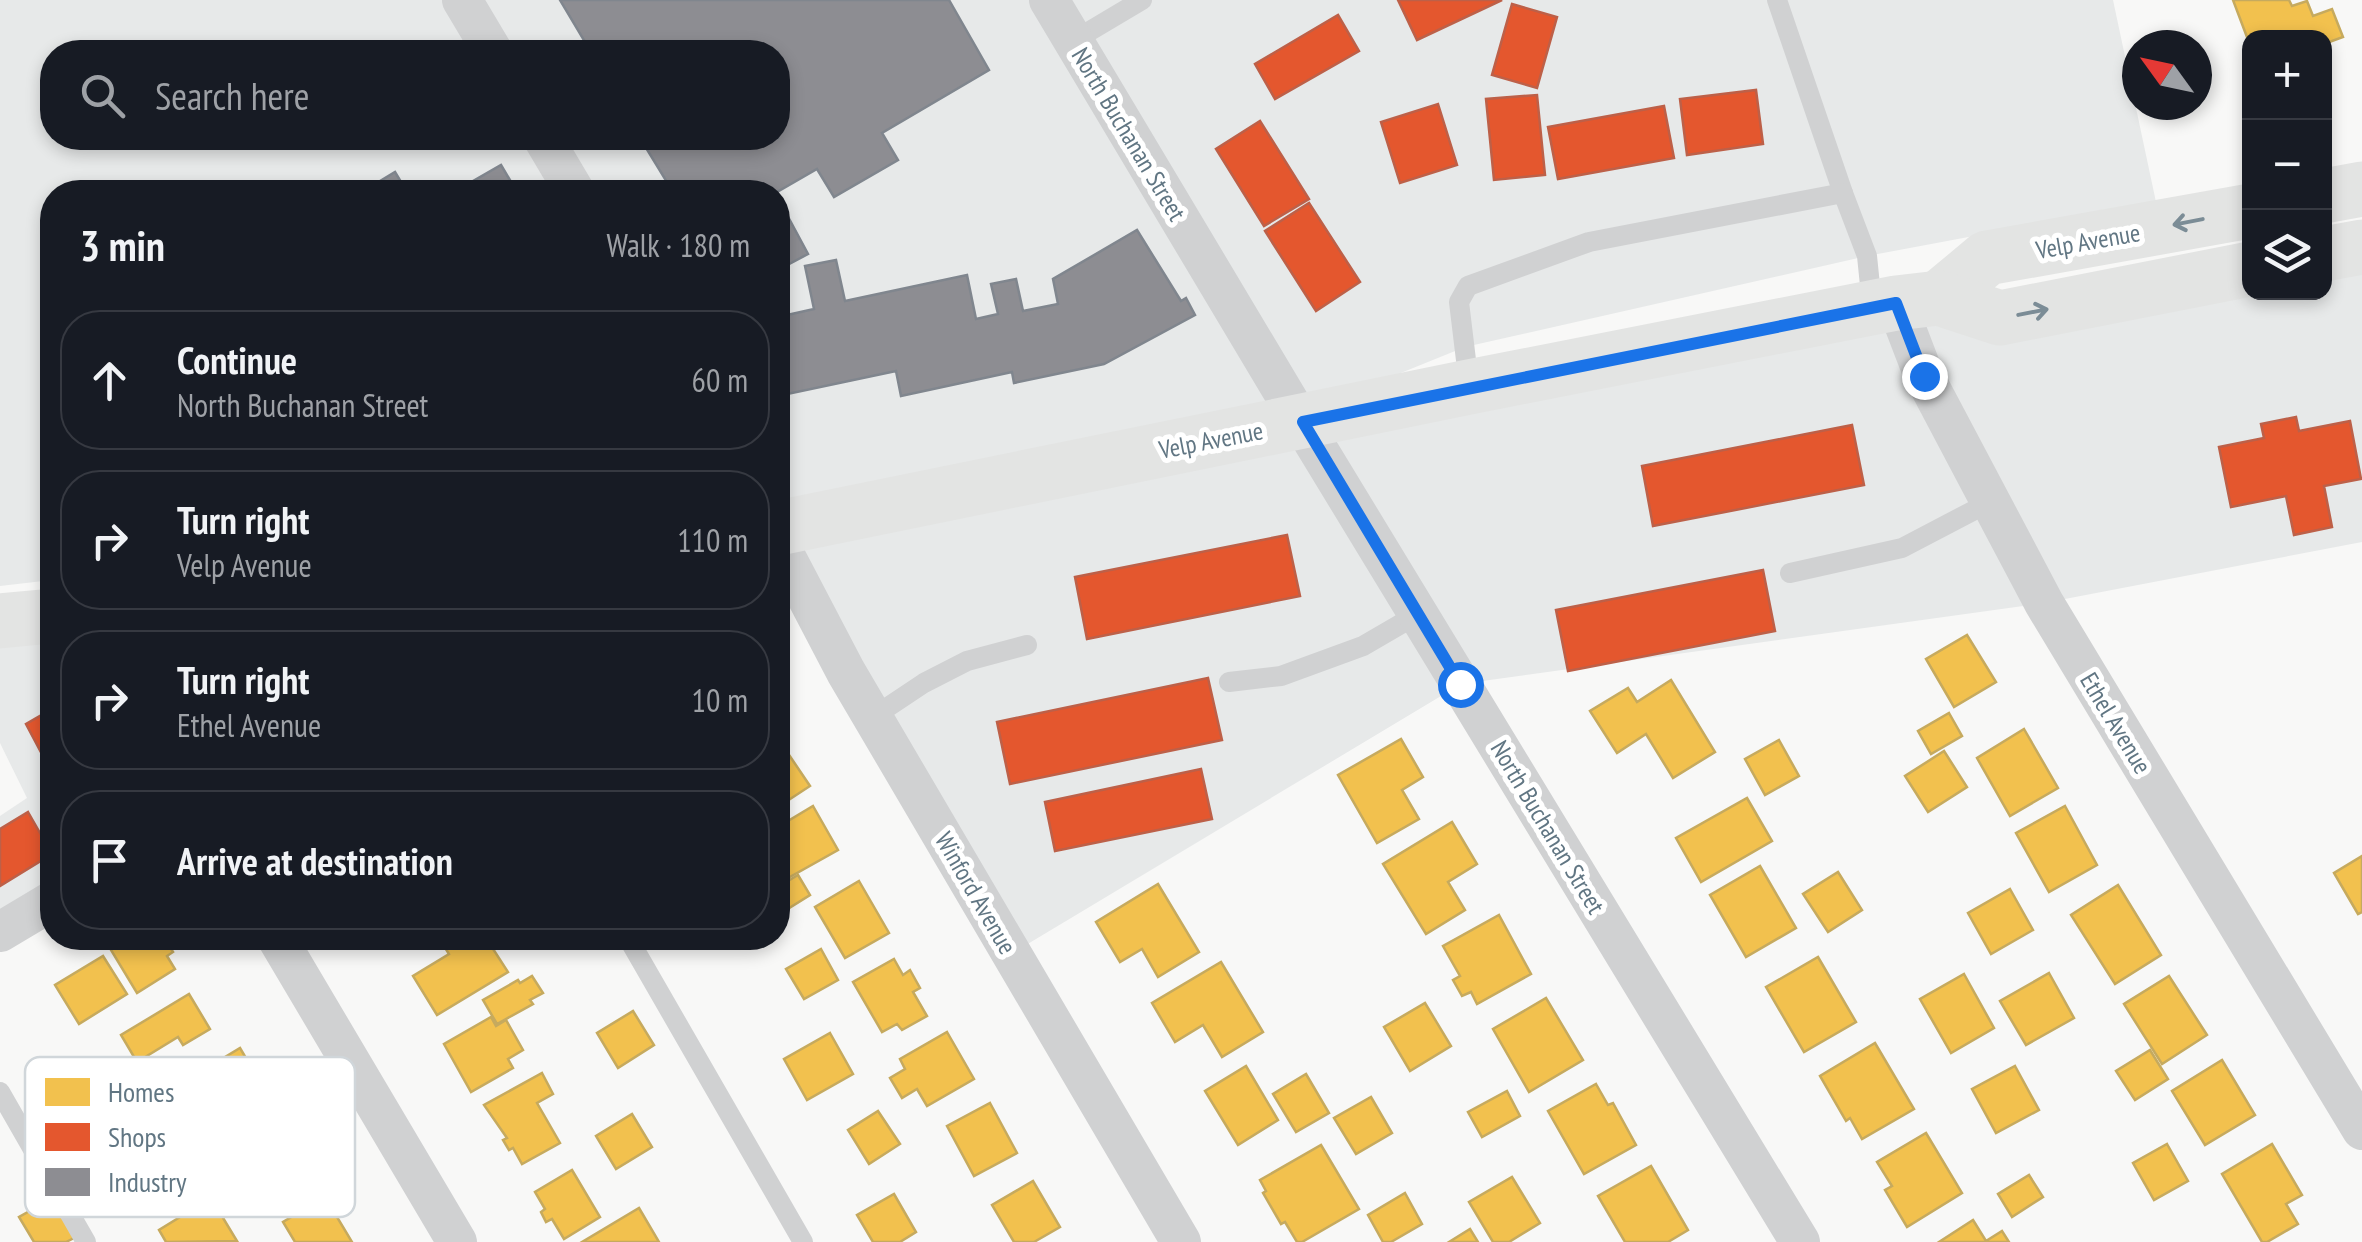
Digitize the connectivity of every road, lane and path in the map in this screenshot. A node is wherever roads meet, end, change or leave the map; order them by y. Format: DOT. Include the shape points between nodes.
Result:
graph roads {
  1 [pos="462,0"];
  2 [pos="1049,0"];
  3 [pos="1142,0"];
  4 [pos="1777,0"];
  5 [pos="486,40"];
  6 [pos="1073,41"];
  7 [pos="550,150"];
  8 [pos="568,180"];
  9 [pos="2362,189"];
  10 [pos="1843,193"];
  11 [pos="2332,195"];
  12 [pos="2242,212"];
  13 [pos="2362,247"];
  14 [pos="2332,253"];
  15 [pos="2242,271"];
  16 [pos="1903,302"];
  17 [pos="1469,387"];
  18 [pos="1303,422"];
  19 [pos="1990,502"];
  20 [pos="790,526"];
  21 [pos="790,565"];
  22 [pos="1790,574"];
  23 [pos="1418,614"];
  24 [pos="40,617"];
  25 [pos="0,621"];
  26 [pos="1028,646"];
  27 [pos="1229,682"];
  28 [pos="873,717"];
  29 [pos="40,908"];
  30 [pos="0,932"];
  31 [pos="284,950"];
  32 [pos="635,950"];
  33 [pos="347,1057"];
  34 [pos="355,1070"];
  35 [pos="0,1092"];
  36 [pos="2362,1130"];
  37 [pos="25,1136"];
  38 [pos="72,1217"];
  39 [pos="86,1242"];
  40 [pos="457,1242"];
  41 [pos="803,1242"];
  42 [pos="1180,1242"];
  43 [pos="1800,1242"];
  1 -- 5 [label="street"];
  2 -- 6 [label="street, North Buchanan Street"];
  3 -- 6 [label="lane"];
  4 -- 10 [label="lane"];
  6 -- 18 [label="street, North Buchanan Street"];
  7 -- 8 [label="street"];
  9 -- 11 [label="main road"];
  10 -- 16 [label="lane" via="1867,256"];
  10 -- 17 [label="lane" via="1590,242 1468,286 1459,302"];
  12 -- 16 [label="main road, Velp Avenue, one-way" via="1987,258"];
  13 -- 14 [label="main road"];
  16 -- 15 [label="main road, Velp Avenue, one-way" via="2000,318"];
  16 -- 17 [label="main road, Velp Avenue"];
  16 -- 19 [label="street, Ethel Avenue" via="1924,376"];
  17 -- 18 [label="main road, Velp Avenue"];
  18 -- 20 [label="main road, Velp Avenue"];
  18 -- 23 [label="street, North Buchanan Street"];
  19 -- 22 [label="lane" via="1902,548"];
  19 -- 36 [label="street, Ethel Avenue" via="2044,603"];
  21 -- 28 [label="street, Winford Avenue"];
  23 -- 27 [label="lane" via="1347,652 1280,676"];
  23 -- 43 [label="street, North Buchanan Street"];
  24 -- 25 [label="main road"];
  26 -- 28 [label="lane" via="968,661"];
  28 -- 42 [label="street, Winford Avenue"];
  29 -- 30 [label="street"];
  31 -- 33 [label="street"];
  32 -- 41 [label="lane"];
  34 -- 40 [label="street"];
  35 -- 37 [label="lane"];
  38 -- 39 [label="lane"];
}
